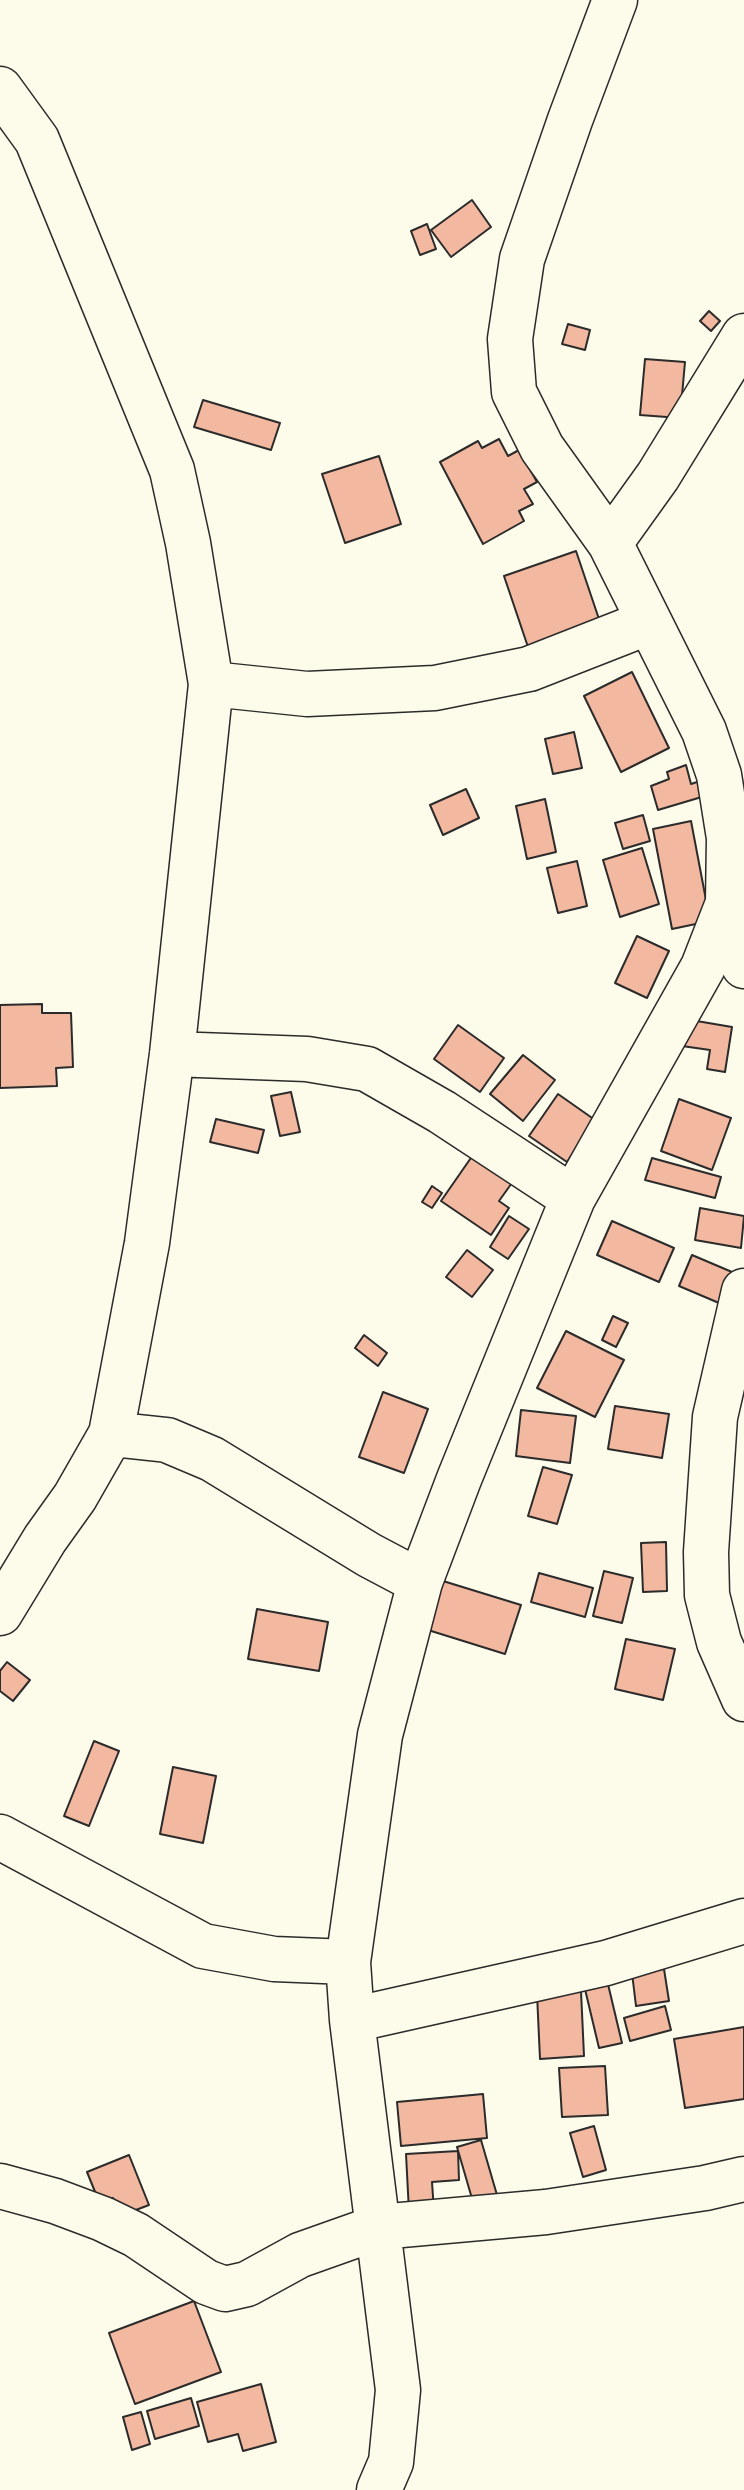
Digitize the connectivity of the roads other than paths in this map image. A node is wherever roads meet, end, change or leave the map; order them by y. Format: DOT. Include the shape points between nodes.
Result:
graph roads {
  1 [pos="615,0"];
  2 [pos="0,89"];
  3 [pos="744,336"];
  4 [pos="610,543"];
  5 [pos="649,622"];
  6 [pos="211,684"];
  7 [pos="739,939"];
  8 [pos="172,1054"];
  9 [pos="573,1198"];
  10 [pos="744,1291"];
  11 [pos="111,1434"];
  12 [pos="420,1582"];
  13 [pos="0,1613"];
  14 [pos="744,1699"];
  15 [pos="0,1837"];
  16 [pos="744,1921"];
  17 [pos="348,1962"];
  18 [pos="352,2020"];
  19 [pos="744,2179"];
  20 [pos="0,2186"];
  21 [pos="379,2227"];
  22 [pos="379,2490"];
  1 -- 4 [label="street" via="522,259 510,339 514,392 542,448"];
  2 -- 6 [label="street" via="37,140 172,470"];
  3 -- 4 [label="street"];
  4 -- 5 [label="street"];
  5 -- 6 [label="street" via="529,669 435,688 307,694"];
  5 -- 7 [label="street" via="704,731 719,775"];
  6 -- 8 [label="street"];
  7 -- 9 [label="street" via="703,967"];
  8 -- 9 [label="street" via="307,1059 367,1069"];
  8 -- 11 [label="street" via="147,1243"];
  9 -- 12 [label="street"];
  10 -- 14 [label="street" via="715,1417 706,1552 707,1595 719,1642"];
  11 -- 12 [label="street" via="167,1440 212,1459"];
  11 -- 13 [label="street"];
  12 -- 17 [label="street" via="380,1735"];
  15 -- 17 [label="street" via="203,1946 274,1959"];
  16 -- 18 [label="street" via="606,1963"];
  17 -- 18 [label="street"];
  18 -- 21 [label="street"];
  19 -- 21 [label="street" via="546,2212"];
  20 -- 21 [label="street" via="103,2219 225,2289"];
  21 -- 22 [label="street" via="398,2390 391,2462"];
}
